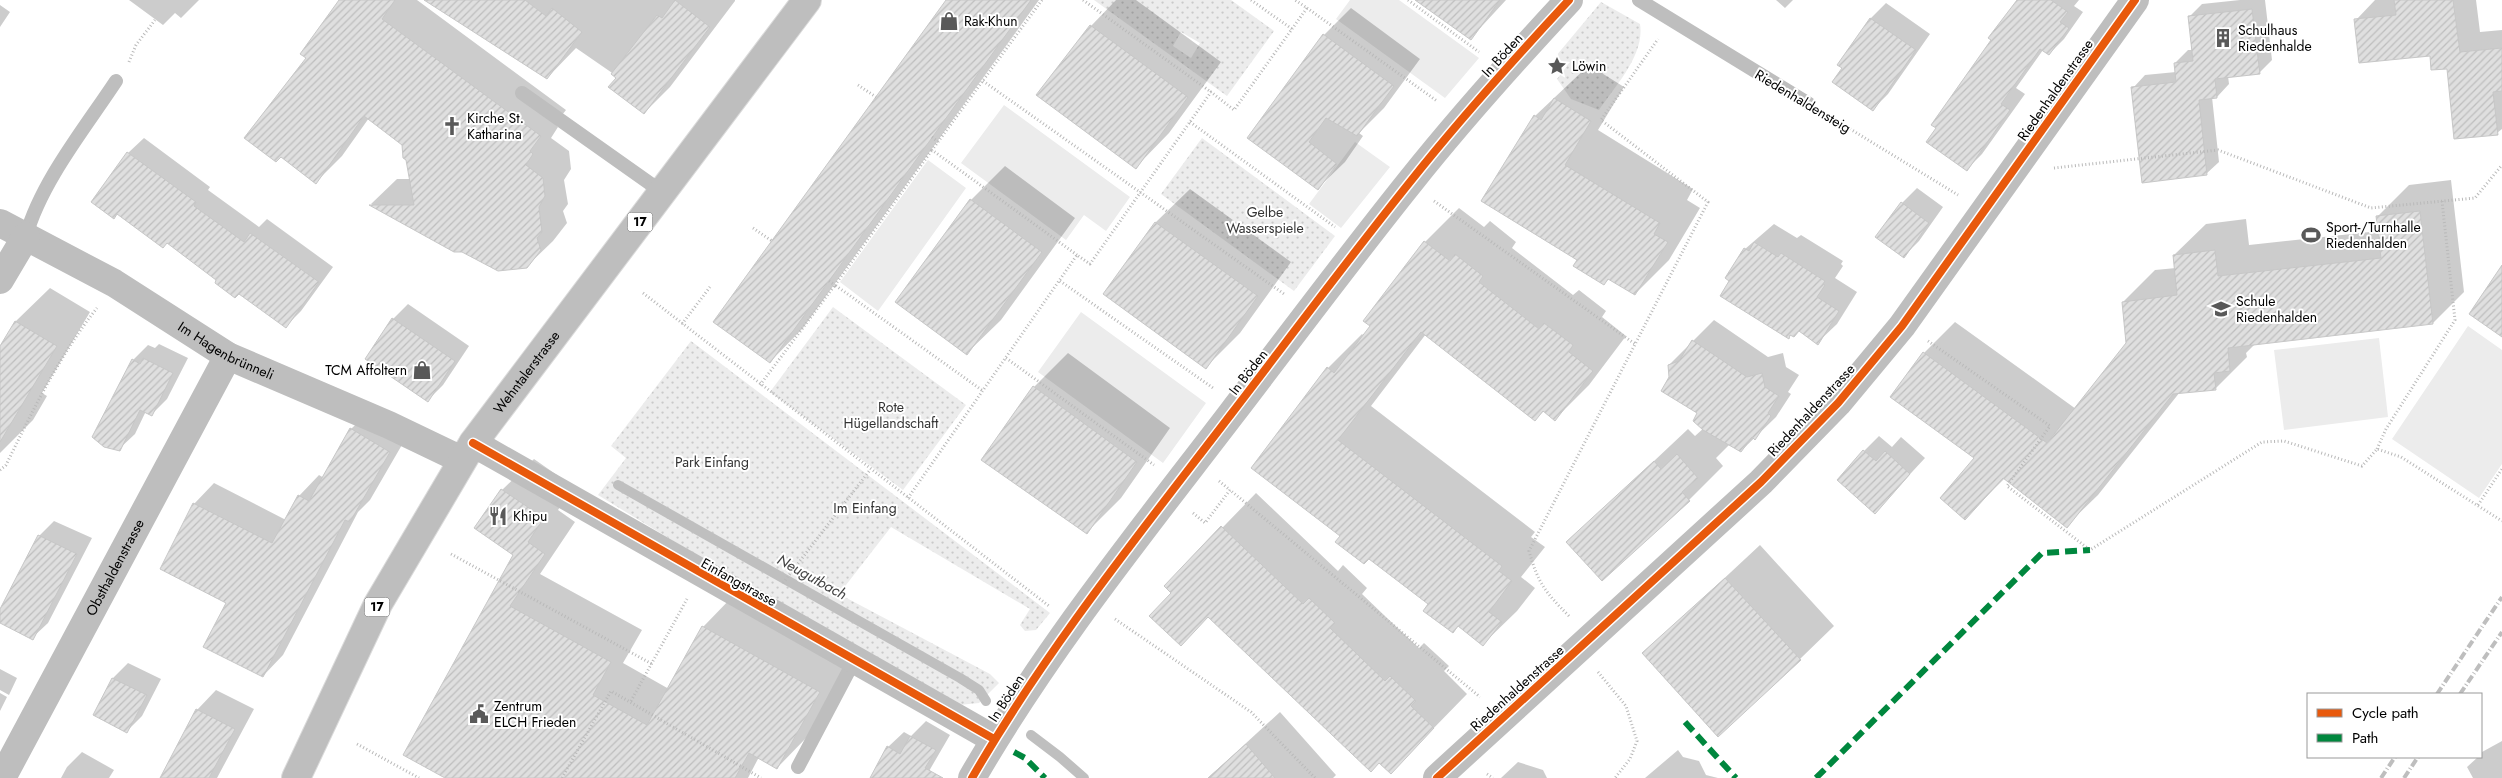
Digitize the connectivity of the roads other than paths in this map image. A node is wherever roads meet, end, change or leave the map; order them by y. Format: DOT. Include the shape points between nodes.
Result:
graph roads {
  1 [pos="807,0"];
  2 [pos="1569,0"];
  3 [pos="1639,0"];
  4 [pos="2136,0"];
  5 [pos="116,81"];
  6 [pos="522,93"];
  7 [pos="1809,104"];
  8 [pos="662,192"];
  9 [pos="0,222"];
  10 [pos="26,236"];
  11 [pos="0,280"];
  12 [pos="228,356"];
  13 [pos="467,452"];
  14 [pos="854,661"];
  15 [pos="994,739"];
  16 [pos="798,767"];
  17 [pos="2,778"];
  18 [pos="296,778"];
  19 [pos="972,778"];
  20 [pos="1437,778"];
  1 -- 8 [label="street, Wehntalerstrasse / 17"];
  2 -- 15 [label="street, In Böden" via="1506,68 1410,182 1087,602"];
  3 -- 7 [label="lane, Riedenhaldensteig"];
  4 -- 20 [label="street, Riedenhaldenstrasse" via="1902,326 1838,403 1761,482"];
  5 -- 10 [label="lane" via="43,192 32,213"];
  6 -- 8 [label="lane"];
  8 -- 13 [label="street, Wehntalerstrasse / 17"];
  9 -- 10 [label="street, Im Hagenbrünneli"];
  10 -- 11 [label="street"];
  10 -- 12 [label="street, Im Hagenbrünneli" via="114,283"];
  12 -- 13 [label="street, Im Hagenbrünneli" via="389,425"];
  12 -- 17 [label="street, Obsthaldenstrasse"];
  13 -- 14 [label="street, Einfangstrasse" via="701,575"];
  13 -- 18 [label="street, Wehntalerstrasse / 17" via="378,604"];
  14 -- 15 [label="street, Einfangstrasse"];
  14 -- 16 [label="lane"];
  15 -- 19 [label="street, In Böden"];
}
